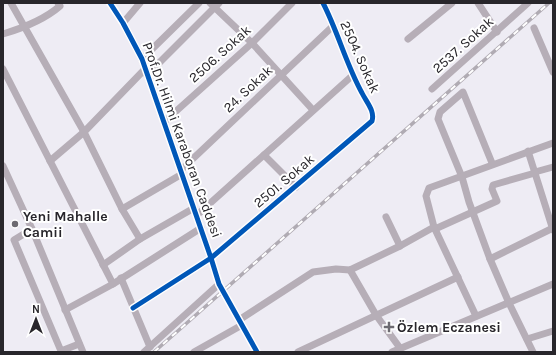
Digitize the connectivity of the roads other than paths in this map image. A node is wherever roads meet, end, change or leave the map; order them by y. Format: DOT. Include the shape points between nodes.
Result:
graph roads {
  1 [pos="11,3"];
  2 [pos="58,3"];
  3 [pos="110,3"];
  4 [pos="140,3"];
  5 [pos="199,3"];
  6 [pos="292,3"];
  7 [pos="323,3"];
  8 [pos="452,3"];
  9 [pos="478,3"];
  10 [pos="528,3"];
  11 [pos="215,4"];
  12 [pos="123,22"];
  13 [pos="333,26"];
  14 [pos="25,28"];
  15 [pos="534,28"];
  16 [pos="497,32"];
  17 [pos="3,34"];
  18 [pos="408,39"];
  19 [pos="252,43"];
  20 [pos="142,59"];
  21 [pos="3,69"];
  22 [pos="146,72"];
  23 [pos="553,72"];
  24 [pos="281,75"];
  25 [pos="352,75"];
  26 [pos="432,89"];
  27 [pos="314,110"];
  28 [pos="372,121"];
  29 [pos="164,122"];
  30 [pos="84,132"];
  31 [pos="553,143"];
  32 [pos="528,151"];
  33 [pos="264,155"];
  34 [pos="50,161"];
  35 [pos="492,163"];
  36 [pos="3,166"];
  37 [pos="553,167"];
  38 [pos="181,172"];
  39 [pos="535,172"];
  40 [pos="462,177"];
  41 [pos="296,187"];
  42 [pos="194,208"];
  43 [pos="122,209"];
  44 [pos="472,212"];
  45 [pos="197,215"];
  46 [pos="551,216"];
  47 [pos="386,217"];
  48 [pos="201,228"];
  49 [pos="435,228"];
  50 [pos="32,229"];
  51 [pos="553,229"];
  52 [pos="140,239"];
  53 [pos="400,246"];
  54 [pos="211,258"];
  55 [pos="490,259"];
  56 [pos="103,265"];
  57 [pos="350,270"];
  58 [pos="121,278"];
  59 [pos="458,278"];
  60 [pos="113,284"];
  61 [pos="219,284"];
  62 [pos="553,284"];
  63 [pos="509,303"];
  64 [pos="133,308"];
  65 [pos="65,310"];
  66 [pos="376,315"];
  67 [pos="476,316"];
  68 [pos="240,322"];
  69 [pos="553,331"];
  70 [pos="527,339"];
  71 [pos="79,344"];
  72 [pos="150,347"];
  73 [pos="400,350"];
  74 [pos="83,352"];
  75 [pos="144,352"];
  76 [pos="194,352"];
  77 [pos="256,352"];
  78 [pos="298,352"];
  79 [pos="392,352"];
  80 [pos="532,352"];
  1 -- 14 [label="street"];
  2 -- 14 [label="street" via="60,6 55,10"];
  3 -- 12 [label="street, Prof.Dr. Hilmi Karaboran Caddesi"];
  4 -- 12 [label="street"];
  5 -- 20 [label="street"];
  6 -- 19 [label="street, 2506. Sokak"];
  7 -- 13 [label="street, 2504. Sokak"];
  8 -- 18 [label="street"];
  9 -- 16 [label="street"];
  10 -- 16 [label="street, 2537. Sokak"];
  11 -- 19 [label="street"];
  11 -- 22 [label="street"];
  12 -- 20 [label="street, Prof.Dr. Hilmi Karaboran Caddesi"];
  13 -- 24 [label="street, 24. Sokak"];
  13 -- 25 [label="street, 2504. Sokak"];
  14 -- 17 [label="street"];
  14 -- 30 [label="street"];
  15 -- 23 [label="street"];
  16 -- 26 [label="street, 2537. Sokak"];
  19 -- 24 [label="street"];
  19 -- 29 [label="street, 2506. Sokak"];
  20 -- 22 [label="street, Prof.Dr. Hilmi Karaboran Caddesi"];
  21 -- 34 [label="street"];
  22 -- 29 [label="street, Prof.Dr. Hilmi Karaboran Caddesi"];
  22 -- 30 [label="street"];
  24 -- 27 [label="street"];
  24 -- 38 [label="street, 24. Sokak"];
  25 -- 27 [label="street, 2504. Sokak"];
  25 -- 28 [label="street, 2504. Sokak" via="371,109"];
  27 -- 33 [label="street, 2504. Sokak"];
  28 -- 41 [label="street, 2501. Sokak"];
  29 -- 38 [label="street, Prof.Dr. Hilmi Karaboran Caddesi"];
  30 -- 34 [label="street"];
  30 -- 43 [label="street"];
  31 -- 32 [label="street"];
  32 -- 35 [label="street"];
  32 -- 39 [label="street"];
  33 -- 41 [label="street"];
  33 -- 45 [label="street, 2504. Sokak"];
  34 -- 56 [label="street"];
  35 -- 40 [label="street"];
  35 -- 40 [label="street" via="463,92 440,112 438,119"];
  36 -- 50 [label="street"];
  37 -- 39 [label="street"];
  38 -- 42 [label="street, Prof.Dr. Hilmi Karaboran Caddesi"];
  38 -- 43 [label="street, 24. Sokak"];
  39 -- 44 [label="street" via="493,185 497,201"];
  39 -- 46 [label="street"];
  40 -- 44 [label="street"];
  40 -- 49 [label="street" via="429,188 426,196"];
  41 -- 54 [label="street, 2501. Sokak"];
  42 -- 45 [label="street, Prof.Dr. Hilmi Karaboran Caddesi"];
  42 -- 52 [label="street"];
  43 -- 52 [label="street"];
  44 -- 49 [label="street"];
  44 -- 55 [label="street"];
  45 -- 48 [label="street, Prof.Dr. Hilmi Karaboran Caddesi"];
  46 -- 51 [label="street"];
  47 -- 53 [label="street"];
  48 -- 54 [label="street, Prof.Dr. Hilmi Karaboran Caddesi"];
  48 -- 58 [label="street"];
  49 -- 53 [label="street"];
  49 -- 59 [label="street"];
  50 -- 65 [label="street"];
  50 -- 71 [label="street" via="14,240 61,351"];
  51 -- 55 [label="street"];
  52 -- 56 [label="street"];
  53 -- 57 [label="street"];
  54 -- 61 [label="street, Prof.Dr. Hilmi Karaboran Caddesi"];
  54 -- 64 [label="street, 2501. Sokak"];
  55 -- 63 [label="street"];
  56 -- 60 [label="street"];
  57 -- 66 [label="street"];
  57 -- 68 [label="street" via="313,272"];
  58 -- 60 [label="street"];
  58 -- 64 [label="street"];
  59 -- 66 [label="street"];
  59 -- 67 [label="street"];
  60 -- 65 [label="street"];
  61 -- 68 [label="street, Prof.Dr. Hilmi Karaboran Caddesi"];
  61 -- 72 [label="street"];
  62 -- 63 [label="street"];
  63 -- 67 [label="street"];
  63 -- 70 [label="street"];
  64 -- 72 [label="street"];
  65 -- 71 [label="street"];
  66 -- 73 [label="street"];
  66 -- 78 [label="street"];
  67 -- 73 [label="street"];
  68 -- 76 [label="street"];
  68 -- 77 [label="street, Prof.Dr. Hilmi Karaboran Caddesi"];
  69 -- 70 [label="street"];
  70 -- 80 [label="street"];
  71 -- 74 [label="street"];
  72 -- 75 [label="street"];
  73 -- 79 [label="street"];
}
